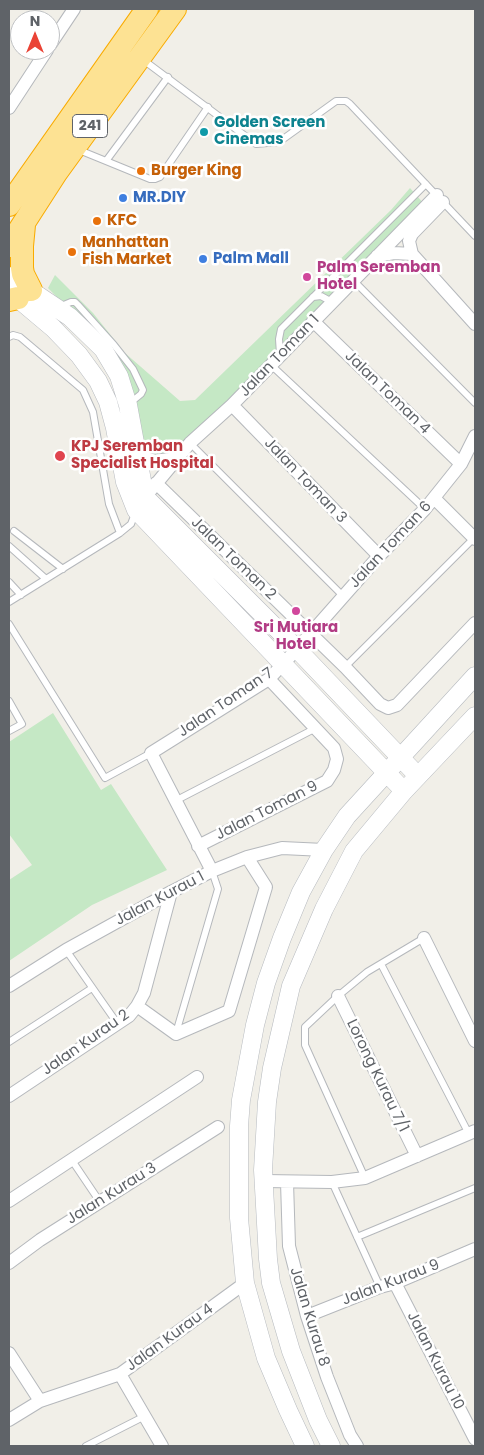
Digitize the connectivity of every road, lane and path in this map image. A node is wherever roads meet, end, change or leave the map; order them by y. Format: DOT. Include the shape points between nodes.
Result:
graph roads {
  1 [pos="74,9"];
  2 [pos="147,9"];
  3 [pos="176,9"];
  4 [pos="60,30"];
  5 [pos="140,58"];
  6 [pos="40,60"];
  7 [pos="168,77"];
  8 [pos="208,107"];
  9 [pos="9,108"];
  10 [pos="75,148"];
  11 [pos="106,161"];
  12 [pos="426,184"];
  13 [pos="440,198"];
  14 [pos="9,205"];
  15 [pos="25,222"];
  16 [pos="475,236"];
  17 [pos="9,246"];
  18 [pos="412,254"];
  19 [pos="377,256"];
  20 [pos="9,276"];
  21 [pos="354,281"];
  22 [pos="17,295"];
  23 [pos="313,296"];
  24 [pos="332,302"];
  25 [pos="58,308"];
  26 [pos="313,321"];
  27 [pos="475,324"];
  28 [pos="9,337"];
  29 [pos="281,356"];
  30 [pos="271,365"];
  31 [pos="475,403"];
  32 [pos="128,405"];
  33 [pos="232,405"];
  34 [pos="475,436"];
  35 [pos="190,444"];
  36 [pos="138,453"];
  37 [pos="178,458"];
  38 [pos="461,464"];
  39 [pos="146,496"];
  40 [pos="434,498"];
  41 [pos="425,509"];
  42 [pos="14,531"];
  43 [pos="120,533"];
  44 [pos="209,535"];
  45 [pos="475,538"];
  46 [pos="9,546"];
  47 [pos="197,548"];
  48 [pos="379,556"];
  49 [pos="62,569"];
  50 [pos="46,579"];
  51 [pos="9,582"];
  52 [pos="21,594"];
  53 [pos="344,597"];
  54 [pos="9,602"];
  55 [pos="475,623"];
  56 [pos="9,625"];
  57 [pos="310,634"];
  58 [pos="297,649"];
  59 [pos="284,663"];
  60 [pos="345,667"];
  61 [pos="475,676"];
  62 [pos="269,679"];
  63 [pos="9,701"];
  64 [pos="475,716"];
  65 [pos="316,728"];
  66 [pos="9,731"];
  67 [pos="151,753"];
  68 [pos="400,758"];
  69 [pos="387,772"];
  70 [pos="418,776"];
  71 [pos="404,791"];
  72 [pos="175,801"];
  73 [pos="198,846"];
  74 [pos="324,850"];
  75 [pos="246,857"];
  76 [pos="212,872"];
  77 [pos="171,892"];
  78 [pos="424,938"];
  79 [pos="66,950"];
  80 [pos="381,964"];
  81 [pos="9,986"];
  82 [pos="92,988"];
  83 [pos="338,996"];
  84 [pos="137,1006"];
  85 [pos="117,1024"];
  86 [pos="176,1034"];
  87 [pos="475,1041"];
  88 [pos="9,1042"];
  89 [pos="197,1077"];
  90 [pos="9,1096"];
  91 [pos="218,1127"];
  92 [pos="472,1132"];
  93 [pos="417,1156"];
  94 [pos="71,1159"];
  95 [pos="365,1178"];
  96 [pos="264,1181"];
  97 [pos="287,1182"];
  98 [pos="332,1182"];
  99 [pos="475,1188"];
  100 [pos="9,1201"];
  101 [pos="100,1202"];
  102 [pos="357,1237"];
  103 [pos="475,1249"];
  104 [pos="9,1263"];
  105 [pos="245,1283"];
  106 [pos="395,1283"];
  107 [pos="380,1287"];
  108 [pos="307,1316"];
  109 [pos="9,1353"];
  110 [pos="120,1374"];
  111 [pos="40,1401"];
  112 [pos="145,1416"];
  113 [pos="9,1420"];
  114 [pos="475,1439"];
  115 [pos="86,1446"];
  116 [pos="162,1446"];
  117 [pos="306,1446"];
  118 [pos="331,1446"];
  119 [pos="357,1446"];
  1 -- 4 [label="street"];
  2 -- 14 [label="highway, 241"];
  3 -- 5 [label="highway, 241"];
  5 -- 7 [label="lane"];
  5 -- 10 [label="highway, 241"];
  6 -- 9 [label="street"];
  7 -- 8 [label="lane"];
  7 -- 11 [label="lane"];
  8 -- 11 [label="lane" via="160,177 150,179"];
  8 -- 12 [label="lane" via="256,144 279,142 336,102 346,101"];
  10 -- 11 [label="lane"];
  10 -- 15 [label="highway, 241"];
  12 -- 13 [label="lane"];
  12 -- 23 [label="lane"];
  13 -- 16 [label="lane"];
  13 -- 18 [label="street" via="412,234 409,241"];
  13 -- 19 [label="street, Jalan Toman 1"];
  15 -- 17 [label="highway, 241"];
  15 -- 22 [label="highway" via="21,260 23,274"];
  18 -- 19 [label="street"];
  18 -- 27 [label="street"];
  19 -- 21 [label="street, Jalan Toman 1"];
  20 -- 22 [label="street"];
  21 -- 24 [label="street, Jalan Toman 1"];
  21 -- 31 [label="lane"];
  22 -- 25 [label="street"];
  22 -- 39 [label="street" via="79,355 98,381 116,428 125,482"];
  23 -- 24 [label="lane"];
  23 -- 29 [label="lane" via="281,328"];
  24 -- 26 [label="street, Jalan Toman 1"];
  25 -- 32 [label="street" via="103,349 119,376"];
  25 -- 32 [label="lane" via="75,302 133,370 142,386 142,393"];
  26 -- 29 [label="street, Jalan Toman 1"];
  26 -- 38 [label="street, Jalan Toman 4"];
  28 -- 43 [label="lane" via="20,337 83,390 90,402 110,504"];
  29 -- 30 [label="street, Jalan Toman 1"];
  30 -- 33 [label="street, Jalan Toman 1"];
  30 -- 41 [label="lane"];
  32 -- 36 [label="street"];
  33 -- 35 [label="street, Jalan Toman 1"];
  33 -- 48 [label="street, Jalan Toman 3"];
  34 -- 38 [label="street, Jalan Toman 6"];
  35 -- 37 [label="street, Jalan Toman 1"];
  35 -- 53 [label="lane"];
  36 -- 37 [label="street" via="154,461"];
  36 -- 39 [label="street"];
  37 -- 39 [label="street, Jalan Toman 1"];
  38 -- 40 [label="street, Jalan Toman 6"];
  39 -- 43 [label="lane" via="131,524"];
  39 -- 44 [label="street, Jalan Toman 2"];
  39 -- 47 [label="street"];
  39 -- 59 [label="street"];
  40 -- 41 [label="street, Jalan Toman 6"];
  40 -- 45 [label="street"];
  41 -- 48 [label="street, Jalan Toman 6"];
  42 -- 49 [label="lane"];
  43 -- 49 [label="lane"];
  44 -- 47 [label="street"];
  44 -- 57 [label="street, Jalan Toman 2"];
  45 -- 60 [label="lane"];
  46 -- 50 [label="lane"];
  47 -- 58 [label="street"];
  48 -- 53 [label="street, Jalan Toman 6"];
  49 -- 50 [label="lane"];
  50 -- 52 [label="lane"];
  51 -- 52 [label="lane"];
  52 -- 54 [label="lane"];
  53 -- 57 [label="street, Jalan Toman 6"];
  55 -- 60 [label="street, Jalan Toman 2" via="397,705 388,708 380,704"];
  56 -- 67 [label="lane" via="105,778"];
  57 -- 58 [label="street, Jalan Toman 6"];
  57 -- 60 [label="street, Jalan Toman 2"];
  58 -- 59 [label="street, Jalan Toman 7"];
  58 -- 68 [label="street"];
  59 -- 62 [label="street, Jalan Toman 7"];
  59 -- 69 [label="street"];
  61 -- 68 [label="street"];
  62 -- 65 [label="street, Jalan Toman 9"];
  62 -- 67 [label="street, Jalan Toman 7"];
  63 -- 66 [label="lane" via="22,724"];
  64 -- 70 [label="street"];
  65 -- 72 [label="lane"];
  65 -- 73 [label="street, Jalan Toman 9" via="334,748 337,759 327,781"];
  67 -- 72 [label="street"];
  68 -- 69 [label="street"];
  68 -- 70 [label="street"];
  69 -- 71 [label="street"];
  69 -- 74 [label="street" via="347,816"];
  70 -- 71 [label="street"];
  71 -- 96 [label="street" via="354,851 324,909 291,986 267,1102"];
  72 -- 73 [label="street"];
  73 -- 76 [label="street"];
  74 -- 75 [label="street, Jalan Kurau 1" via="282,848"];
  74 -- 105 [label="street" via="301,892 266,982 248,1061 239,1126 239,1218"];
  75 -- 76 [label="street, Jalan Kurau 1"];
  75 -- 86 [label="street" via="266,888 229,1011"];
  76 -- 77 [label="street, Jalan Kurau 1"];
  76 -- 86 [label="lane" via="218,889"];
  77 -- 79 [label="street, Jalan Kurau 1"];
  77 -- 84 [label="street, Jalan Kurau 2" via="144,993"];
  78 -- 80 [label="lane"];
  78 -- 87 [label="street"];
  79 -- 81 [label="street, Jalan Kurau 1"];
  79 -- 82 [label="lane"];
  80 -- 83 [label="lane"];
  80 -- 92 [label="lane"];
  82 -- 85 [label="lane"];
  82 -- 88 [label="lane"];
  83 -- 93 [label="street, Lorong Kurau 7/1"];
  83 -- 95 [label="lane" via="305,1027 305,1045"];
  84 -- 85 [label="street, Jalan Kurau 2"];
  84 -- 86 [label="street"];
  85 -- 90 [label="street, Jalan Kurau 2"];
  89 -- 94 [label="street"];
  91 -- 101 [label="street, Jalan Kurau 3"];
  92 -- 93 [label="street"];
  93 -- 95 [label="street"];
  94 -- 100 [label="street"];
  94 -- 101 [label="lane"];
  95 -- 98 [label="street"];
  96 -- 97 [label="street"];
  96 -- 118 [label="street" via="265,1236 271,1283 292,1351"];
  97 -- 98 [label="street"];
  97 -- 108 [label="street, Jalan Kurau 8" via="289,1246"];
  98 -- 102 [label="lane"];
  99 -- 102 [label="lane"];
  101 -- 104 [label="street, Jalan Kurau 3"];
  102 -- 107 [label="lane"];
  103 -- 106 [label="street, Jalan Kurau 9"];
  105 -- 110 [label="street, Jalan Kurau 4"];
  105 -- 117 [label="street" via="266,1358"];
  106 -- 107 [label="street, Jalan Kurau 9"];
  106 -- 114 [label="street, Jalan Kurau 10"];
  107 -- 108 [label="street, Jalan Kurau 9"];
  108 -- 119 [label="street, Jalan Kurau 8" via="327,1377"];
  109 -- 111 [label="street"];
  110 -- 111 [label="street, Jalan Kurau 4"];
  110 -- 112 [label="street"];
  111 -- 113 [label="street, Jalan Kurau 4"];
  112 -- 115 [label="lane"];
  112 -- 116 [label="street"];
}
